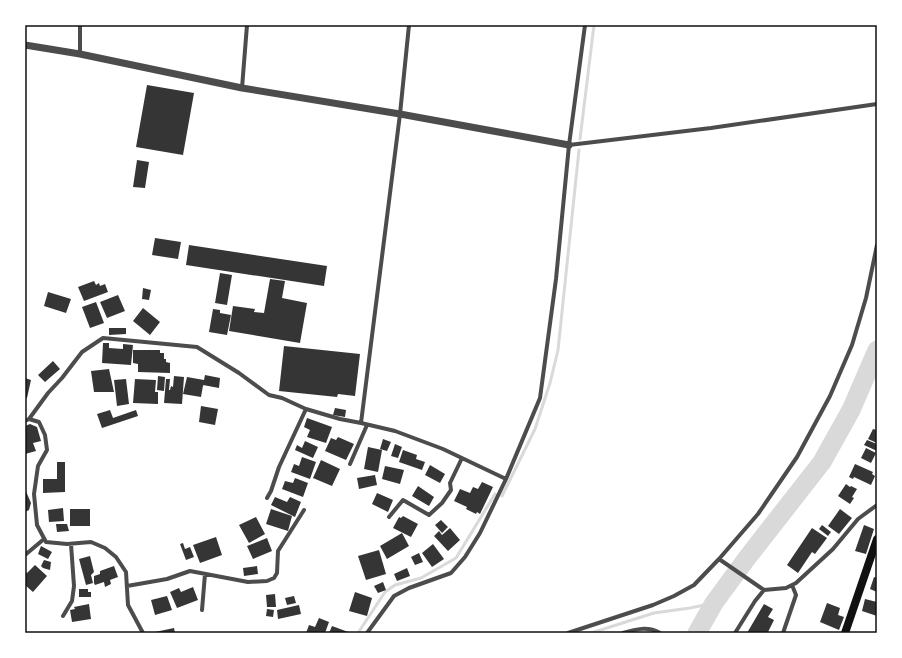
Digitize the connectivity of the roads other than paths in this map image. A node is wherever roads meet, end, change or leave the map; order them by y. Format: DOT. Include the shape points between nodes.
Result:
graph roads {
  1 [pos="80,25"];
  2 [pos="247,25"];
  3 [pos="409,25"];
  4 [pos="585,25"];
  5 [pos="25,45"];
  6 [pos="80,54"];
  7 [pos="242,88"];
  8 [pos="877,104"];
  9 [pos="400,114"];
  10 [pos="569,145"];
  11 [pos="877,245"];
  12 [pos="306,408"];
  13 [pos="27,420"];
  14 [pos="361,423"];
  15 [pos="367,425"];
  16 [pos="462,458"];
  17 [pos="350,464"];
  18 [pos="506,479"];
  19 [pos="267,498"];
  20 [pos="877,505"];
  21 [pos="304,510"];
  22 [pos="389,517"];
  23 [pos="44,539"];
  24 [pos="877,539"];
  25 [pos="71,544"];
  26 [pos="25,555"];
  27 [pos="719,559"];
  28 [pos="205,574"];
  29 [pos="792,585"];
  30 [pos="127,586"];
  31 [pos="764,590"];
  32 [pos="202,610"];
  33 [pos="63,616"];
  34 [pos="143,633"];
  35 [pos="367,633"];
  36 [pos="568,633"];
  37 [pos="623,633"];
  38 [pos="660,633"];
  39 [pos="735,633"];
  40 [pos="783,633"];
  41 [pos="845,633"];
  1 -- 6 [label="street"];
  2 -- 7 [label="street"];
  3 -- 9 [label="street"];
  4 -- 10 [label="street"];
  5 -- 6 [label="street"];
  6 -- 7 [label="street"];
  7 -- 9 [label="street"];
  8 -- 10 [label="street"];
  9 -- 10 [label="street"];
  9 -- 14 [label="street"];
  10 -- 18 [label="street" via="556,280 540,398"];
  11 -- 27 [label="street" via="866,298 852,345 830,396 783,479 758,514"];
  12 -- 13 [label="street" via="269,395 196,347 103,338 82,352"];
  12 -- 14 [label="street"];
  12 -- 19 [label="street"];
  13 -- 23 [label="street" via="39,422 48,450 38,466 34,494 37,525"];
  14 -- 15 [label="street"];
  15 -- 16 [label="street" via="395,431"];
  15 -- 17 [label="street"];
  16 -- 18 [label="street"];
  16 -- 22 [label="street" via="450,483 450,490 442,503 429,515 403,500"];
  18 -- 35 [label="street" via="480,534 452,573 394,596"];
  20 -- 29 [label="street" via="858,519 833,549"];
  21 -- 28 [label="street" via="278,551 277,573 274,578 248,582"];
  23 -- 25 [label="street" via="46,542"];
  23 -- 26 [label="street"];
  24 -- 41 [label="main road"];
  25 -- 30 [label="street" via="92,542 105,548 116,557 126,572"];
  25 -- 33 [label="street" via="74,586 72,601"];
  27 -- 31 [label="street"];
  27 -- 36 [label="street" via="694,584 674,596"];
  28 -- 30 [label="street" via="190,572"];
  28 -- 32 [label="street"];
  29 -- 31 [label="street"];
  29 -- 40 [label="street" via="796,594"];
  30 -- 34 [label="street" via="128,605"];
  31 -- 39 [label="street"];
  37 -- 38 [label="street" via="650,628"];
}
